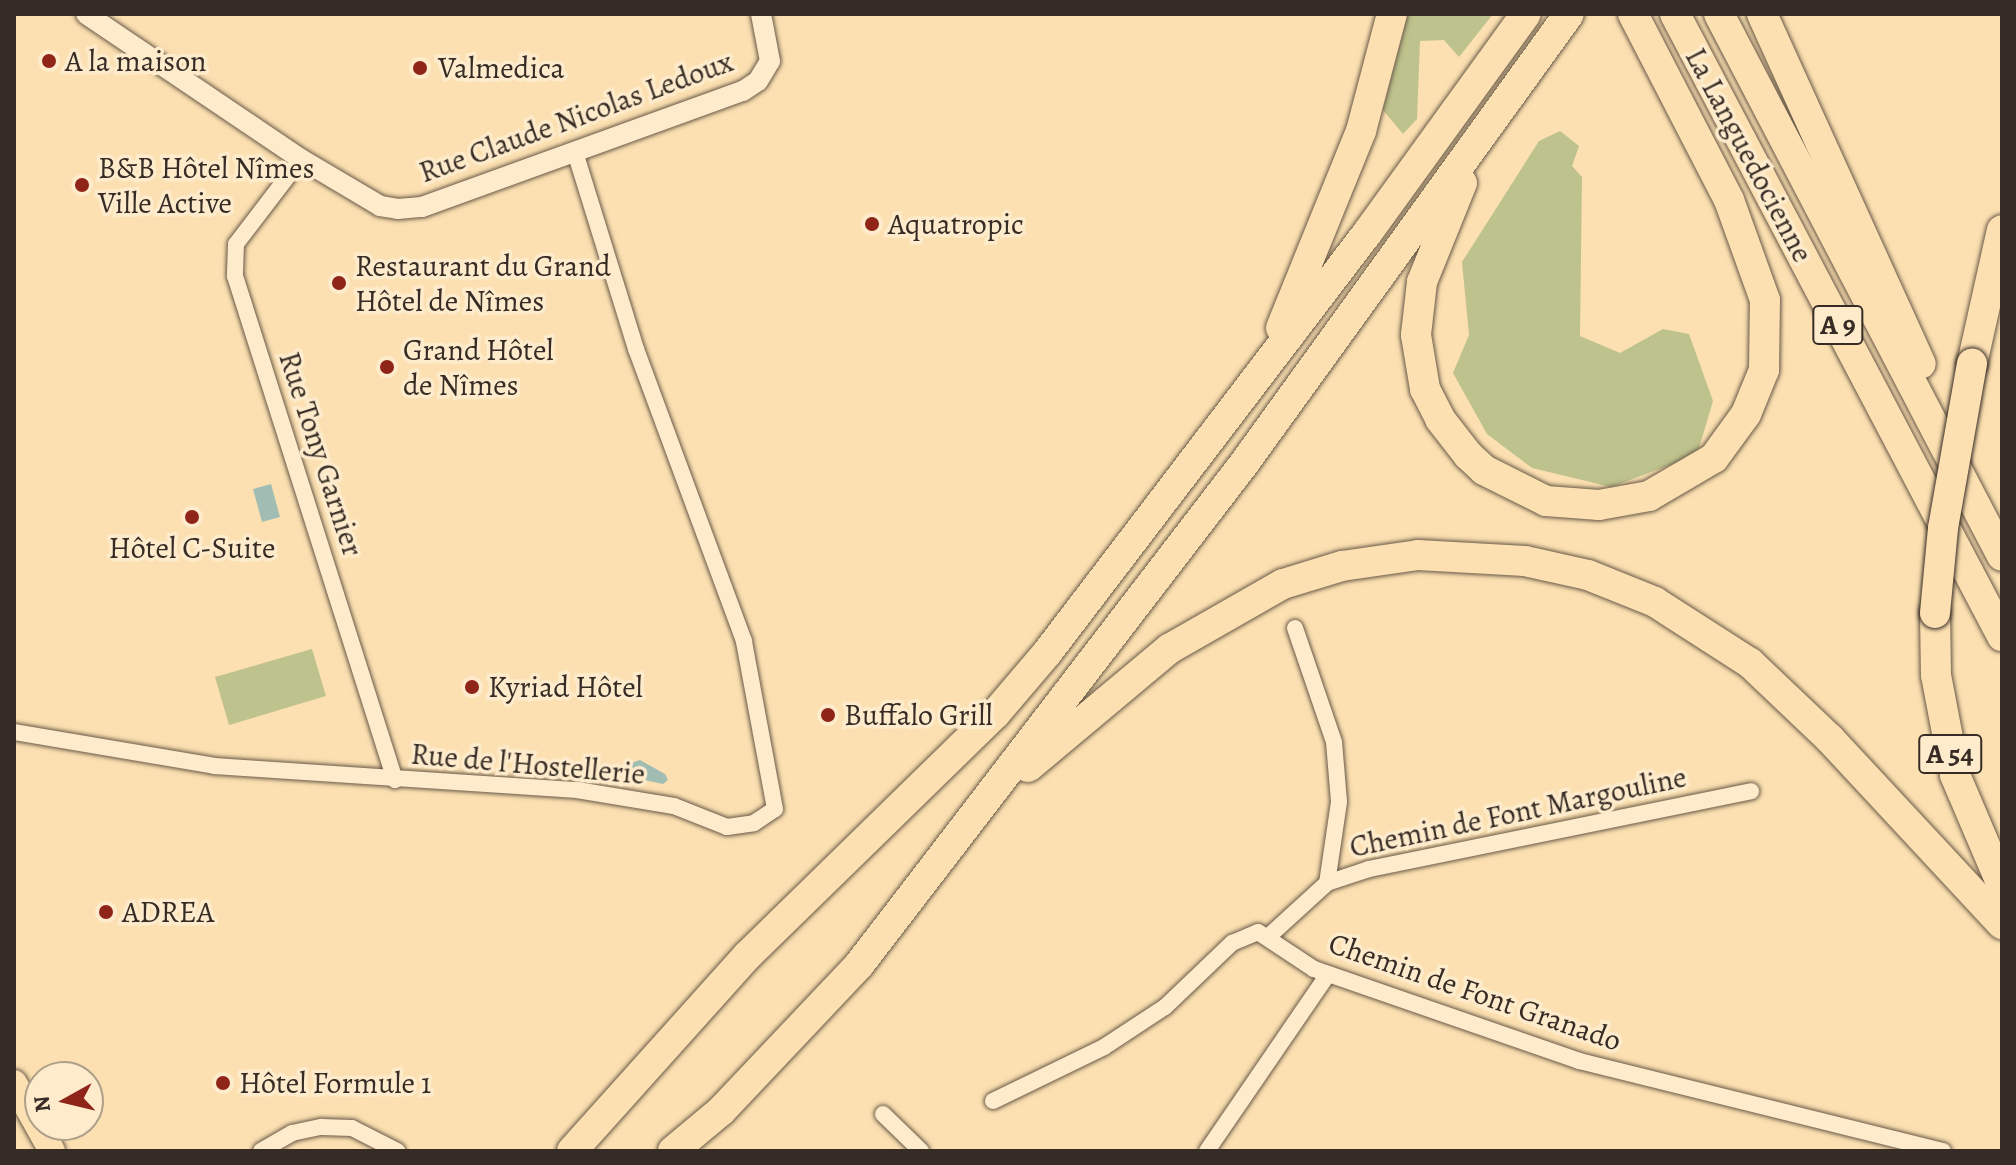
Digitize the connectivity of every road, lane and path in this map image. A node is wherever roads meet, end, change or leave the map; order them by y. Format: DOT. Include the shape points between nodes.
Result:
graph roads {
  1 [pos="86,14"];
  2 [pos="761,14"];
  3 [pos="1392,14"];
  4 [pos="1526,14"];
  5 [pos="1569,14"];
  6 [pos="1633,14"];
  7 [pos="1675,14"];
  8 [pos="1719,14"];
  9 [pos="1762,14"];
  10 [pos="1484,133"];
  11 [pos="575,152"];
  12 [pos="301,159"];
  13 [pos="2002,230"];
  14 [pos="1247,390"];
  15 [pos="2000,551"];
  16 [pos="1295,628"];
  17 [pos="2002,636"];
  18 [pos="14,732"];
  19 [pos="395,780"];
  20 [pos="1751,791"];
  21 [pos="980,807"];
  22 [pos="1327,883"];
  23 [pos="2002,885"];
  24 [pos="2002,924"];
  25 [pos="1269,936"];
  26 [pos="1328,974"];
  27 [pos="14,1083"];
  28 [pos="993,1101"];
  29 [pos="883,1114"];
  30 [pos="52,1151"];
  31 [pos="261,1151"];
  32 [pos="397,1151"];
  33 [pos="572,1151"];
  34 [pos="673,1151"];
  35 [pos="921,1151"];
  36 [pos="1207,1151"];
  37 [pos="1943,1151"];
  1 -- 12 [label="street, Rue Claude Nicolas Ledoux"];
  2 -- 11 [label="street, Rue Claude Nicolas Ledoux" via="770,61 758,81"];
  3 -- 14 [label="highway" via="1344,176 1278,334"];
  4 -- 14 [label="highway"];
  5 -- 10 [label="highway"];
  6 -- 10 [label="highway" via="1729,200 1765,300 1767,346 1757,391 1732,437 1695,473 1649,496 1620,503 1546,501 1484,470 1440,419 1420,366 1417,312 1431,258"];
  7 -- 17 [label="highway, La Languedocienne / A 9"];
  8 -- 15 [label="highway, La Languedocienne / A 9"];
  9 -- 15 [label="highway"];
  10 -- 21 [label="highway" via="1243,465"];
  11 -- 12 [label="street, Rue Claude Nicolas Ledoux" via="422,207 398,209 380,206"];
  11 -- 19 [label="street, Rue de l'Hostellerie" via="636,349 744,641 775,809 754,823 727,827 674,806 577,790"];
  12 -- 19 [label="street, Rue Tony Garnier" via="236,244 235,276"];
  13 -- 23 [label="highway, A 54, bridge" via="1943,528 1935,613 1936,675 1955,775"];
  14 -- 33 [label="highway" via="995,714 831,868"];
  16 -- 22 [label="street" via="1334,742 1339,802"];
  18 -- 19 [label="street, Rue de l'Hostellerie" via="214,766"];
  20 -- 22 [label="street, Chemin de Font Margouline" via="1369,869"];
  21 -- 24 [label="highway" via="1169,649 1246,602 1342,566 1418,555 1490,556 1553,565 1622,587 1718,639 1772,680"];
  21 -- 34 [label="highway" via="832,995 721,1111"];
  22 -- 25 [label="street, Chemin de Font Margouline"];
  25 -- 26 [label="street, Chemin de Font Granado"];
  25 -- 28 [label="street" via="1247,934 1153,1015 1104,1047"];
  26 -- 36 [label="street"];
  26 -- 37 [label="street, Chemin de Font Granado" via="1579,1061"];
  27 -- 30 [label="main road"];
  29 -- 35 [label="street"];
  31 -- 32 [label="street" via="292,1133 321,1127 352,1128"];
}
